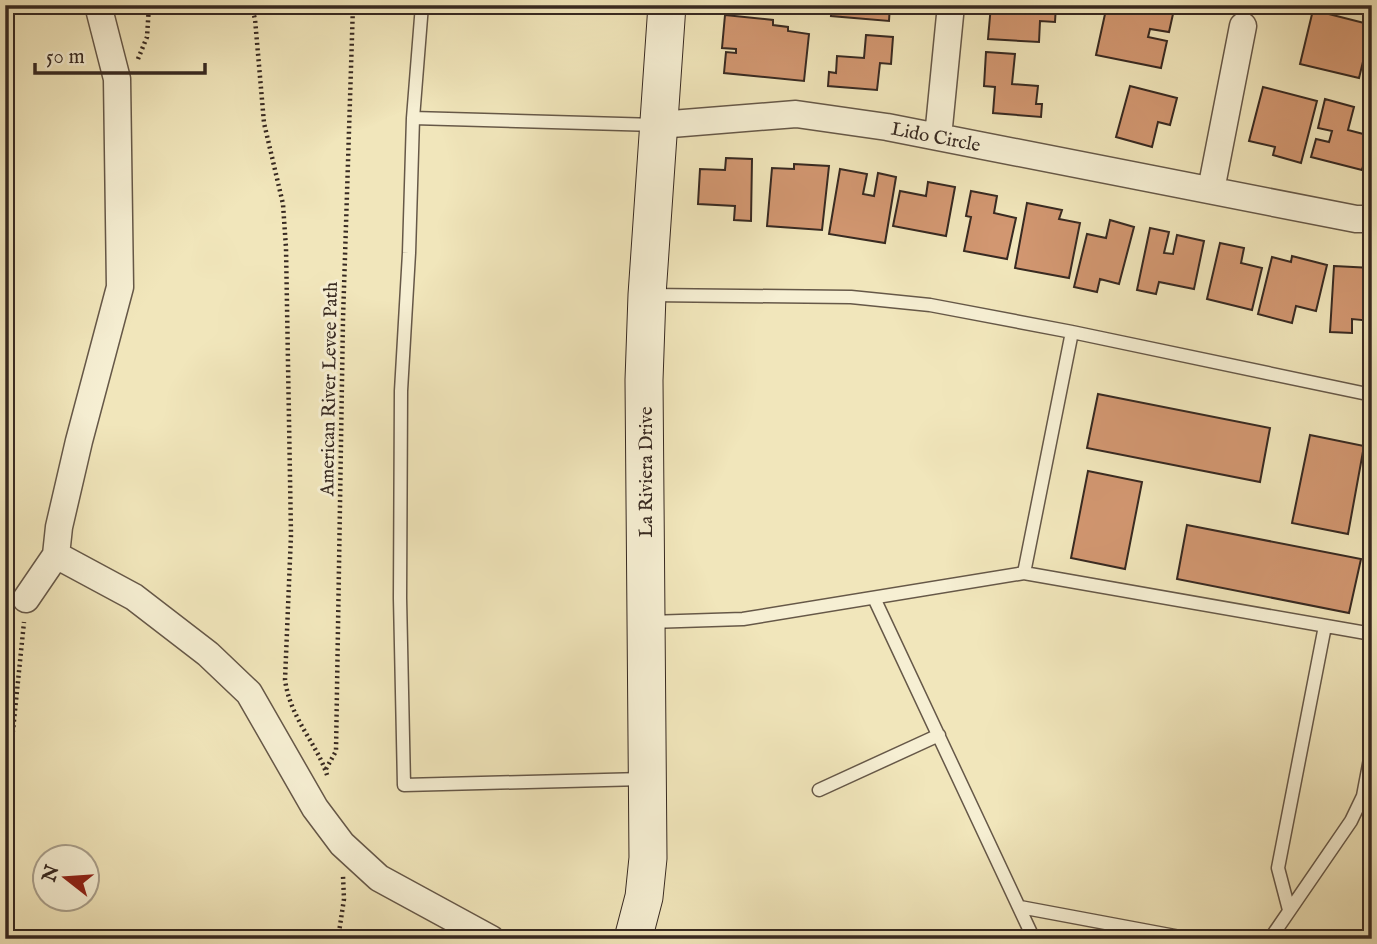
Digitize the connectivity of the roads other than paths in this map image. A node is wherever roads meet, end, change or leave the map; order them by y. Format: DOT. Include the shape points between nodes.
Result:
graph roads {
  1 [pos="98,5"];
  2 [pos="422,5"];
  3 [pos="667,5"];
  4 [pos="951,5"];
  5 [pos="1243,26"];
  6 [pos="413,118"];
  7 [pos="659,125"];
  8 [pos="937,136"];
  9 [pos="1211,190"];
  10 [pos="1372,219"];
  11 [pos="647,295"];
  12 [pos="1072,332"];
  13 [pos="1372,395"];
  14 [pos="56,555"];
  15 [pos="1024,573"];
  16 [pos="874,598"];
  17 [pos="26,599"];
  18 [pos="645,622"];
  19 [pos="1325,626"];
  20 [pos="1372,634"];
  21 [pos="1372,687"];
  22 [pos="939,735"];
  23 [pos="647,779"];
  24 [pos="819,790"];
  25 [pos="1020,907"];
  26 [pos="1289,910"];
  27 [pos="491,939"];
  28 [pos="633,939"];
  29 [pos="1036,939"];
  30 [pos="1191,939"];
  31 [pos="1270,939"];
  1 -- 14 [label="street" via="117,79 120,287 59,527"];
  2 -- 6 [label="lane"];
  3 -- 7 [label="street, La Riviera Drive"];
  4 -- 8 [label="street"];
  5 -- 9 [label="street"];
  6 -- 7 [label="lane"];
  6 -- 23 [label="lane" via="401,391 404,785"];
  7 -- 8 [label="street, Lido Circle" via="796,114"];
  7 -- 11 [label="street, La Riviera Drive"];
  8 -- 9 [label="street, Lido Circle"];
  9 -- 10 [label="street, Lido Circle"];
  11 -- 12 [label="lane" via="851,297 930,305"];
  11 -- 18 [label="street, La Riviera Drive"];
  12 -- 13 [label="lane"];
  12 -- 15 [label="lane"];
  14 -- 17 [label="street"];
  14 -- 27 [label="street" via="134,597 208,653 249,694 315,808 342,844 379,878"];
  15 -- 16 [label="lane"];
  15 -- 19 [label="lane"];
  16 -- 18 [label="lane" via="743,619"];
  16 -- 22 [label="lane"];
  18 -- 23 [label="street, La Riviera Drive"];
  19 -- 20 [label="lane"];
  19 -- 26 [label="lane" via="1278,868"];
  21 -- 26 [label="lane" via="1370,760 1363,796"];
  22 -- 24 [label="lane"];
  22 -- 25 [label="lane"];
  23 -- 28 [label="street, La Riviera Drive" via="647,876"];
  25 -- 29 [label="lane"];
  25 -- 30 [label="lane"];
  26 -- 31 [label="lane"];
}
